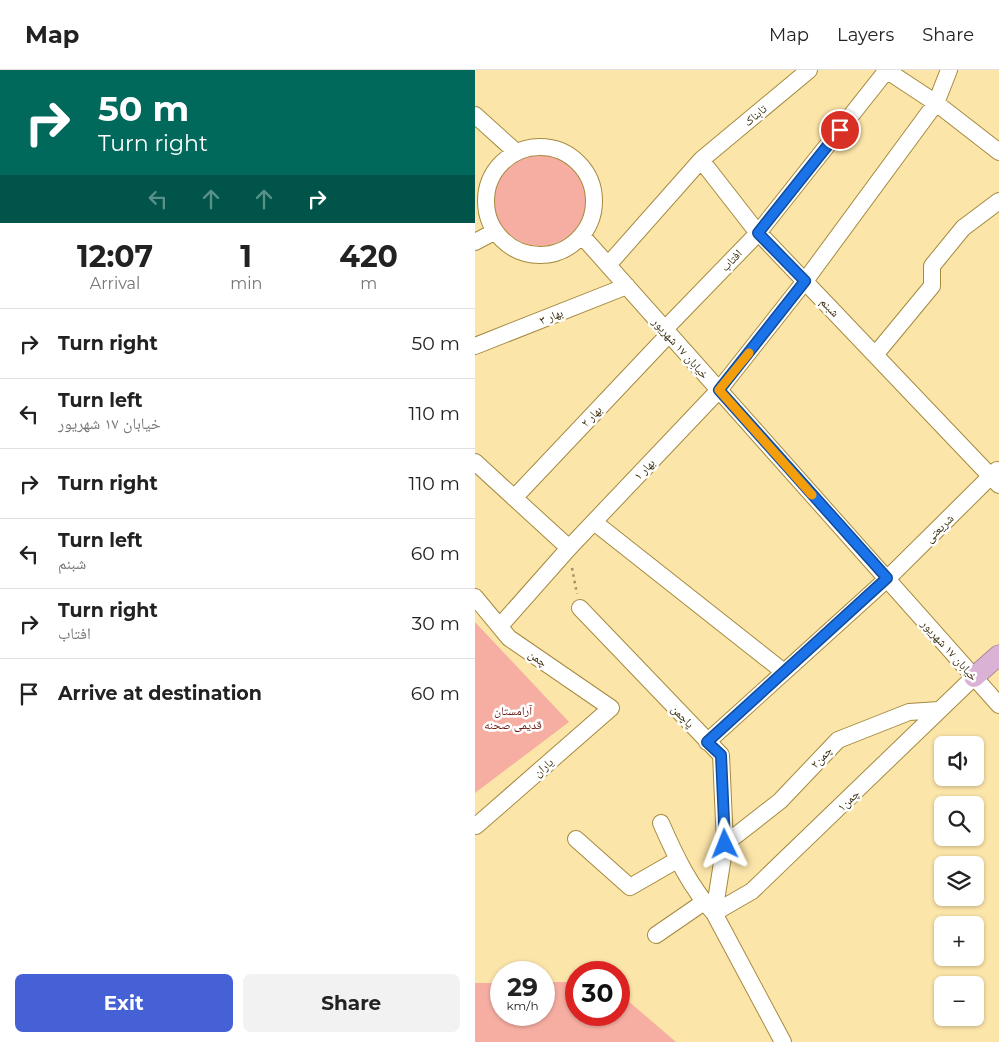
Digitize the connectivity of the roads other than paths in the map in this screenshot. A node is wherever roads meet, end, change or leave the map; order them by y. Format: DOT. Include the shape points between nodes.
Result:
graph roads {
  1 [pos="809,70"];
  2 [pos="886,70"];
  3 [pos="949,70"];
  4 [pos="935,103"];
  5 [pos="475,115"];
  6 [pos="516,152"];
  7 [pos="999,152"];
  8 [pos="701,160"];
  9 [pos="999,201"];
  10 [pos="494,232"];
  11 [pos="758,233"];
  12 [pos="583,237"];
  13 [pos="475,242"];
  14 [pos="608,265"];
  15 [pos="805,281"];
  16 [pos="627,286"];
  17 [pos="667,332"];
  18 [pos="475,346"];
  19 [pos="875,355"];
  20 [pos="719,390"];
  21 [pos="475,462"];
  22 [pos="996,477"];
  23 [pos="513,498"];
  24 [pos="594,522"];
  25 [pos="569,548"];
  26 [pos="887,578"];
  27 [pos="475,597"];
  28 [pos="580,608"];
  29 [pos="500,626"];
  30 [pos="999,654"];
  31 [pos="784,672"];
  32 [pos="974,676"];
  33 [pos="999,705"];
  34 [pos="611,708"];
  35 [pos="939,710"];
  36 [pos="707,742"];
  37 [pos="661,823"];
  38 [pos="475,826"];
  39 [pos="576,839"];
  40 [pos="725,844"];
  41 [pos="677,860"];
  42 [pos="709,908"];
  43 [pos="657,935"];
  44 [pos="783,1042"];
  1 -- 8 [label="street, تابناک"];
  2 -- 4 [label="street"];
  2 -- 11 [label="street, افتاب"];
  3 -- 4 [label="street, بهار ۱"];
  4 -- 7 [label="street"];
  4 -- 15 [label="street, بهار ۱"];
  5 -- 6 [label="street"];
  6 -- 10 [label="street" via="501,163 490,178 485,196 487,215"];
  6 -- 12 [label="street" via="533,147 552,148 569,155 583,168 591,184 594,202 591,220"];
  8 -- 11 [label="street, شبنم"];
  8 -- 14 [label="street"];
  9 -- 19 [label="street" via="963,228 932,266 932,286"];
  10 -- 12 [label="street" via="506,244 537,256 569,248"];
  10 -- 13 [label="street"];
  11 -- 15 [label="street, شبنم"];
  11 -- 17 [label="street, افتاب"];
  12 -- 14 [label="street, خیابان ۱۷ شهریور"];
  14 -- 16 [label="street, خیابان ۱۷ شهریور"];
  15 -- 19 [label="street, شبنم"];
  15 -- 20 [label="street, بهار ۱"];
  16 -- 17 [label="street, خیابان ۱۷ شهریور"];
  16 -- 18 [label="street, بهار ۳"];
  17 -- 20 [label="street, خیابان ۱۷ شهریور"];
  17 -- 23 [label="street, بهار ۲"];
  19 -- 22 [label="street, شبنم"];
  20 -- 24 [label="street, بهار ۱"];
  20 -- 26 [label="street, خیابان ۱۷ شهریور"];
  21 -- 23 [label="street"];
  22 -- 26 [label="street, شریعتی"];
  23 -- 25 [label="street"];
  24 -- 25 [label="street, بهار ۱"];
  24 -- 31 [label="street"];
  25 -- 29 [label="street, بهار ۱"];
  26 -- 31 [label="street, شریعتی"];
  26 -- 32 [label="street, خیابان ۱۷ شهریور"];
  27 -- 29 [label="street, چمن"];
  28 -- 36 [label="street, پاچمن"];
  29 -- 34 [label="street, چمن" via="509,638"];
  30 -- 32 [label="main road"];
  31 -- 36 [label="street, شریعتی"];
  32 -- 33 [label="street, خیابان ۱۷ شهریور"];
  32 -- 35 [label="street, چمن۱"];
  34 -- 38 [label="street, یاران"];
  35 -- 40 [label="street, چمن۲" via="909,712 838,740 780,802"];
  35 -- 42 [label="street, چمن۱" via="752,891"];
  36 -- 40 [label="street, پاچمن" via="721,755"];
  37 -- 41 [label="street"];
  39 -- 41 [label="street" via="629,887"];
  40 -- 42 [label="street, پاچمن"];
  41 -- 42 [label="street"];
  42 -- 43 [label="street, چمن۱"];
  42 -- 44 [label="street"];
}
